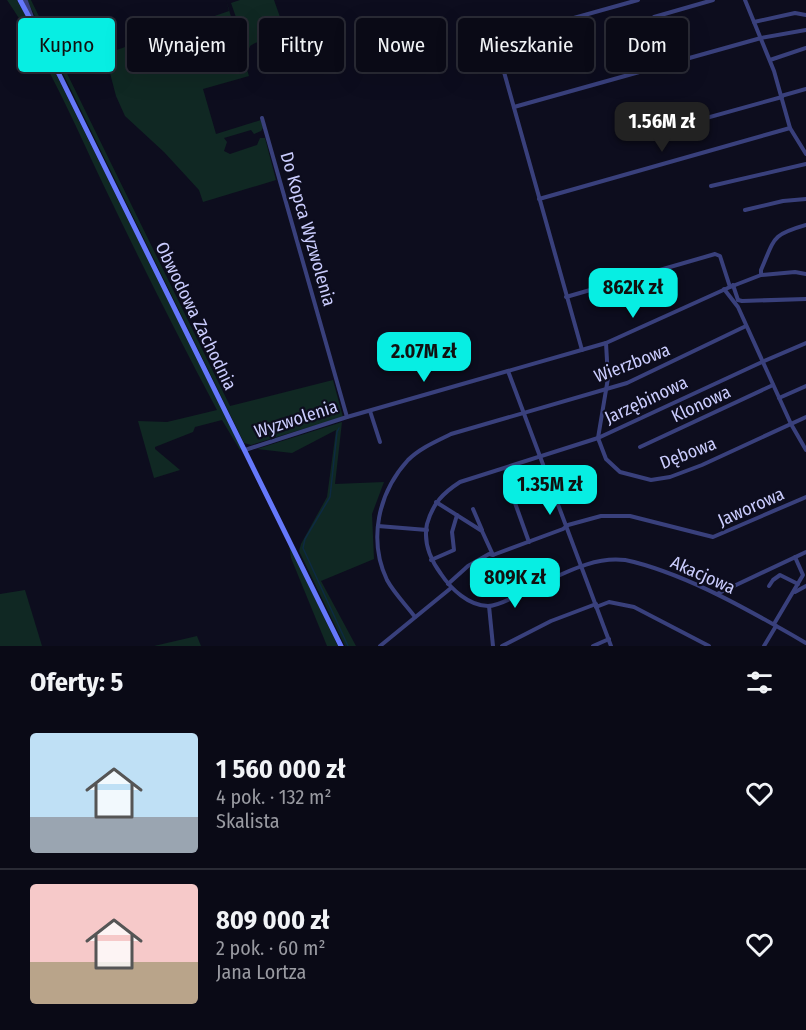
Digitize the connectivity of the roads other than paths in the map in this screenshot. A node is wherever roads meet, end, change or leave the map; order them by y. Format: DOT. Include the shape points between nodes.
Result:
graph roads {
  1 [pos="22,0"];
  2 [pos="638,0"];
  3 [pos="713,0"];
  4 [pos="745,0"];
  5 [pos="806,15"];
  6 [pos="654,17"];
  7 [pos="574,18"];
  8 [pos="754,22"];
  9 [pos="806,30"];
  10 [pos="761,38"];
  11 [pos="806,48"];
  12 [pos="770,60"];
  13 [pos="504,72"];
  14 [pos="806,89"];
  15 [pos="782,97"];
  16 [pos="514,107"];
  17 [pos="262,118"];
  18 [pos="790,128"];
  19 [pos="645,135"];
  20 [pos="806,154"];
  21 [pos="806,164"];
  22 [pos="711,186"];
  23 [pos="539,199"];
  24 [pos="806,199"];
  25 [pos="745,210"];
  26 [pos="806,225"];
  27 [pos="806,274"];
  28 [pos="761,275"];
  29 [pos="731,286"];
  30 [pos="724,289"];
  31 [pos="566,297"];
  32 [pos="806,299"];
  33 [pos="738,300"];
  34 [pos="738,307"];
  35 [pos="746,326"];
  36 [pos="606,343"];
  37 [pos="806,344"];
  38 [pos="582,350"];
  39 [pos="762,362"];
  40 [pos="508,371"];
  41 [pos="773,385"];
  42 [pos="806,386"];
  43 [pos="607,389"];
  44 [pos="779,398"];
  45 [pos="370,411"];
  46 [pos="523,412"];
  47 [pos="347,417"];
  48 [pos="806,417"];
  49 [pos="791,424"];
  50 [pos="598,438"];
  51 [pos="380,442"];
  52 [pos="640,447"];
  53 [pos="245,450"];
  54 [pos="806,450"];
  55 [pos="540,457"];
  56 [pos="510,489"];
  57 [pos="806,497"];
  58 [pos="436,502"];
  59 [pos="473,508"];
  60 [pos="457,515"];
  61 [pos="378,526"];
  62 [pos="566,527"];
  63 [pos="427,530"];
  64 [pos="482,531"];
  65 [pos="528,542"];
  66 [pos="806,552"];
  67 [pos="493,555"];
  68 [pos="795,557"];
  69 [pos="431,560"];
  70 [pos="581,567"];
  71 [pos="798,584"];
  72 [pos="450,586"];
  73 [pos="769,586"];
  74 [pos="806,586"];
  75 [pos="794,592"];
  76 [pos="717,594"];
  77 [pos="596,605"];
  78 [pos="489,606"];
  79 [pos="415,617"];
  80 [pos="775,625"];
  81 [pos="609,639"];
  82 [pos="806,643"];
  83 [pos="341,646"];
  84 [pos="380,646"];
  85 [pos="493,646"];
  86 [pos="501,646"];
  87 [pos="593,646"];
  88 [pos="611,646"];
  89 [pos="709,646"];
  90 [pos="764,646"];
  1 -- 53 [label="main road, Obwodowa Zachodnia"];
  2 -- 7 [label="street"];
  3 -- 6 [label="street"];
  4 -- 8 [label="street"];
  5 -- 8 [label="street" via="795,13"];
  8 -- 10 [label="street"];
  9 -- 10 [label="street"];
  10 -- 12 [label="street"];
  10 -- 16 [label="street"];
  11 -- 12 [label="street"];
  12 -- 15 [label="street"];
  13 -- 16 [label="street"];
  14 -- 15 [label="street"];
  15 -- 18 [label="street"];
  15 -- 19 [label="street"];
  16 -- 23 [label="street"];
  17 -- 47 [label="street, Do Kopca Wyzwolenia"];
  18 -- 20 [label="street"];
  18 -- 23 [label="street"];
  21 -- 22 [label="street"];
  23 -- 31 [label="street"];
  24 -- 25 [label="street"];
  26 -- 28 [label="street" via="777,236"];
  27 -- 28 [label="street, Wyzwolenia"];
  28 -- 29 [label="street, Wyzwolenia"];
  29 -- 30 [label="street, Wyzwolenia"];
  29 -- 31 [label="street" via="720,256 715,254"];
  29 -- 33 [label="street"];
  30 -- 34 [label="street"];
  30 -- 36 [label="street, Wyzwolenia"];
  31 -- 38 [label="street"];
  32 -- 33 [label="street"];
  33 -- 34 [label="street"];
  34 -- 35 [label="street"];
  35 -- 39 [label="street"];
  35 -- 43 [label="street, Wierzbowa" via="657,370"];
  36 -- 38 [label="street, Wyzwolenia"];
  36 -- 43 [label="street"];
  37 -- 39 [label="street, Jarzębinowa"];
  38 -- 40 [label="street, Wyzwolenia"];
  39 -- 41 [label="street"];
  39 -- 50 [label="street, Jarzębinowa"];
  40 -- 45 [label="street, Wyzwolenia"];
  40 -- 46 [label="street"];
  41 -- 44 [label="street"];
  41 -- 52 [label="street, Klonowa"];
  42 -- 44 [label="street"];
  43 -- 46 [label="street, Wierzbowa"];
  43 -- 50 [label="street"];
  44 -- 49 [label="street"];
  45 -- 47 [label="street, Wyzwolenia"];
  45 -- 51 [label="street"];
  46 -- 55 [label="street"];
  46 -- 61 [label="street, Wierzbowa" via="451,434 409,459 387,491"];
  47 -- 53 [label="street, Wyzwolenia"];
  48 -- 49 [label="street, Dębowa"];
  49 -- 50 [label="street, Dębowa" via="682,474 660,480 620,471 606,459"];
  49 -- 54 [label="street"];
  50 -- 55 [label="street, Jarzębinowa"];
  53 -- 83 [label="main road, Obwodowa Zachodnia"];
  55 -- 58 [label="street, Jarzębinowa" via="460,483"];
  55 -- 62 [label="street"];
  56 -- 65 [label="street"];
  57 -- 62 [label="street, Jaworowa" via="713,537 617,515"];
  58 -- 60 [label="street"];
  58 -- 63 [label="street"];
  59 -- 64 [label="street"];
  60 -- 64 [label="street"];
  60 -- 69 [label="street" via="452,532 454,550"];
  61 -- 63 [label="street"];
  61 -- 79 [label="street, Wierzbowa" via="377,553 388,582"];
  62 -- 65 [label="street, Jaworowa"];
  62 -- 70 [label="street"];
  63 -- 69 [label="street"];
  64 -- 67 [label="street"];
  65 -- 67 [label="street, Jaworowa"];
  66 -- 68 [label="street"];
  67 -- 72 [label="street, Jaworowa" via="468,566"];
  68 -- 71 [label="street" via="803,575"];
  68 -- 76 [label="street"];
  69 -- 72 [label="street"];
  70 -- 76 [label="street, Akacjowa" via="617,559 633,561"];
  70 -- 77 [label="street"];
  70 -- 78 [label="street, Akacjowa"];
  71 -- 73 [label="street" via="780,575"];
  71 -- 75 [label="street"];
  72 -- 78 [label="street" via="471,602"];
  72 -- 79 [label="street, Jaworowa"];
  74 -- 75 [label="street"];
  75 -- 80 [label="street"];
  76 -- 80 [label="street, Akacjowa"];
  77 -- 81 [label="street"];
  77 -- 86 [label="street" via="551,621"];
  77 -- 89 [label="street" via="609,602 634,607"];
  78 -- 85 [label="street"];
  79 -- 84 [label="street, Jaworowa"];
  80 -- 82 [label="street, Akacjowa"];
  80 -- 90 [label="street"];
  81 -- 87 [label="street"];
  81 -- 88 [label="street"];
}
